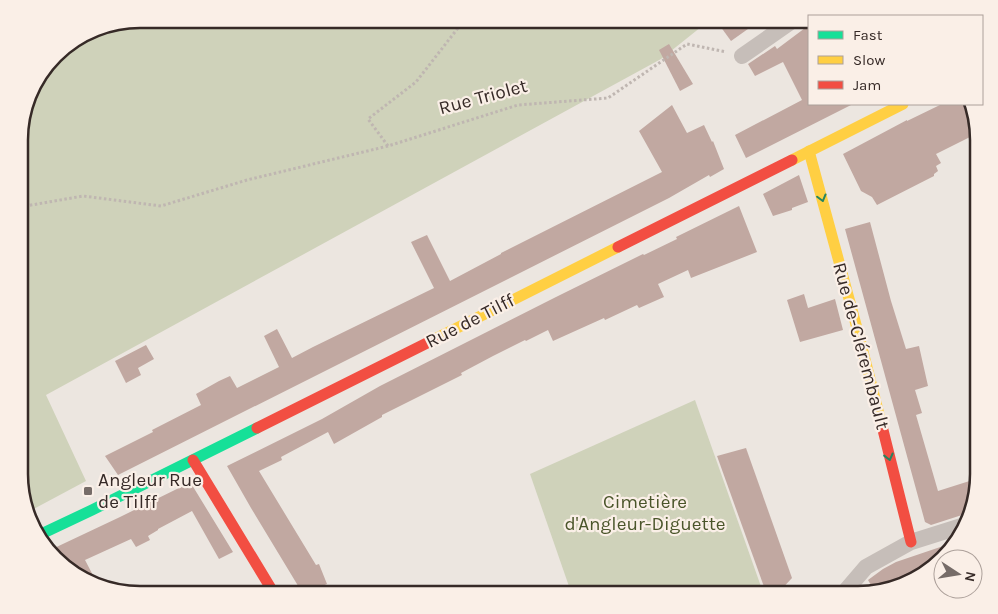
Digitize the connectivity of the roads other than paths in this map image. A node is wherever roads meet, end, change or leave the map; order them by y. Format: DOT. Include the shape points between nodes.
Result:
graph roads {
  1 [pos="782,28"];
  2 [pos="742,56"];
  3 [pos="901,105"];
  4 [pos="809,151"];
  5 [pos="193,460"];
  6 [pos="958,527"];
  7 [pos="44,533"];
  8 [pos="910,542"];
  9 [pos="269,586"];
  10 [pos="850,586"];
  1 -- 2 [label="street"];
  3 -- 4 [label="main road, Rue de Tilff"];
  4 -- 5 [label="main road, Rue de Tilff"];
  4 -- 8 [label="main road, Rue de-Clérembault, one-way"];
  5 -- 7 [label="main road, Rue de Tilff"];
  5 -- 9 [label="main road"];
  6 -- 8 [label="street"];
  8 -- 10 [label="street" via="866,567"];
}
